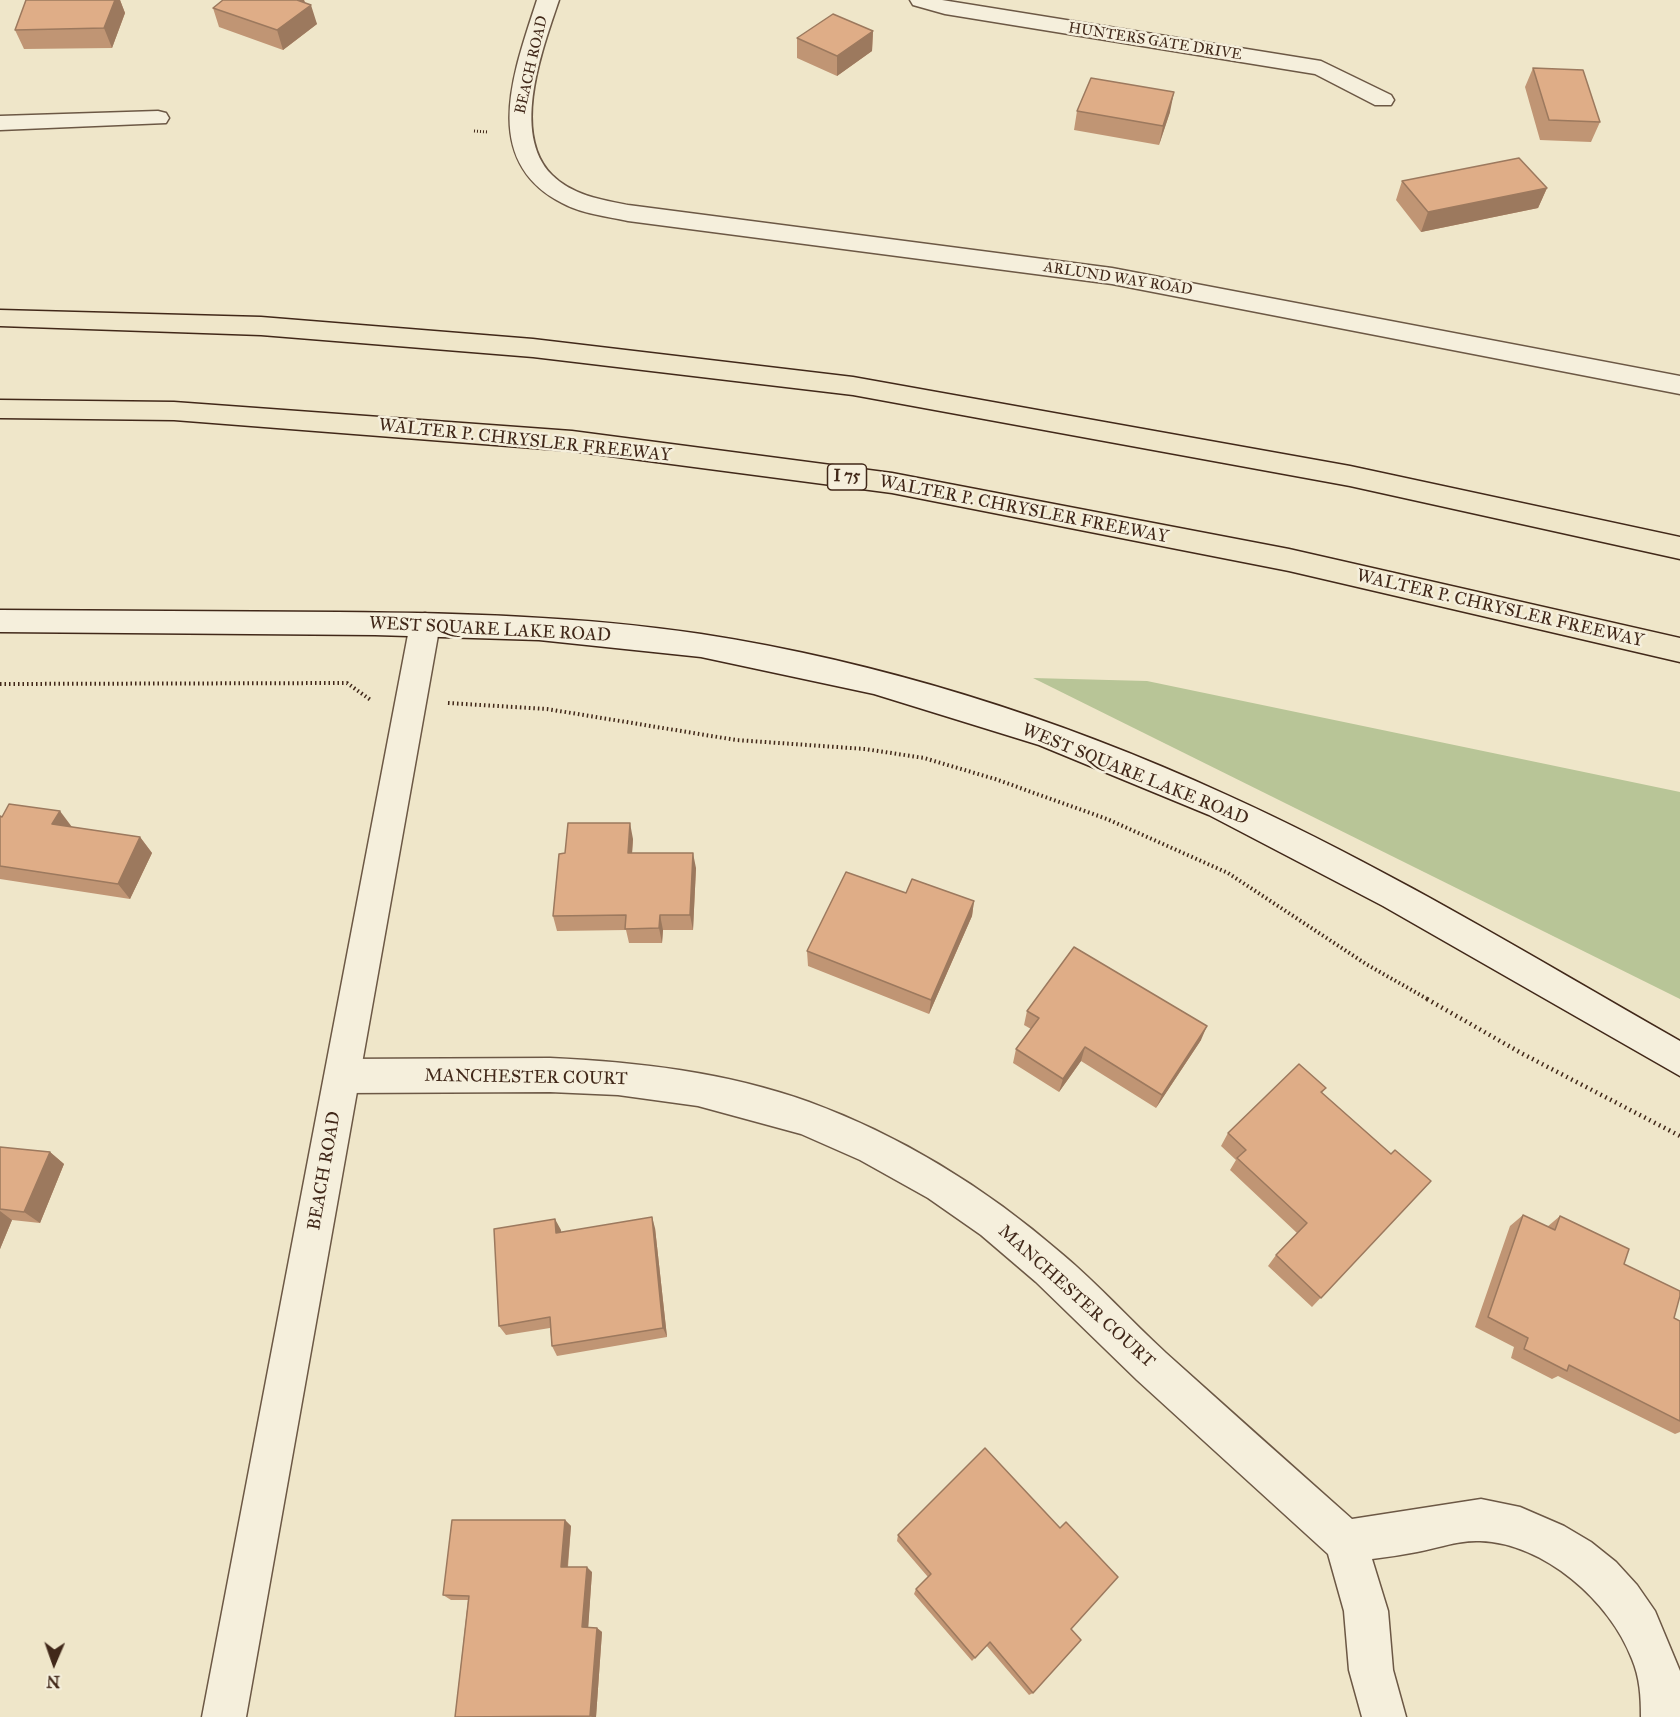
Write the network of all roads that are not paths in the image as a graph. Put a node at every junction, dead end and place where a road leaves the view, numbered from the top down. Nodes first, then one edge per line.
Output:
1 (548, 0) edge
2 (921, 0) edge
3 (1383, 100) dead end
4 (158, 118) dead end
5 (0, 123) edge
6 (555, 190) joint
7 (0, 318) edge
8 (1680, 384) edge
9 (0, 409) edge
10 (1680, 548) edge
11 (0, 621) edge
12 (425, 624) junction
13 (1680, 650) edge
14 (1680, 1060) edge
15 (343, 1076) junction
16 (1345, 1541) junction
17 (224, 1717) edge
18 (1384, 1717) edge
19 (1663, 1717) edge

1 - 6 street, BEACH ROAD
2 - 3 street, HUNTERS GATE DRIVE
4 - 5 street
6 - 8 street, ARLUND WAY ROAD
7 - 10 highway
9 - 13 highway, WALTER P. CHRYSLER FREEWAY / I 75
11 - 12 street, WEST SQUARE LAKE ROAD
12 - 14 street, WEST SQUARE LAKE ROAD
12 - 15 street, BEACH ROAD
15 - 16 street, MANCHESTER COURT
15 - 17 street, BEACH ROAD
16 - 18 street
16 - 19 street

